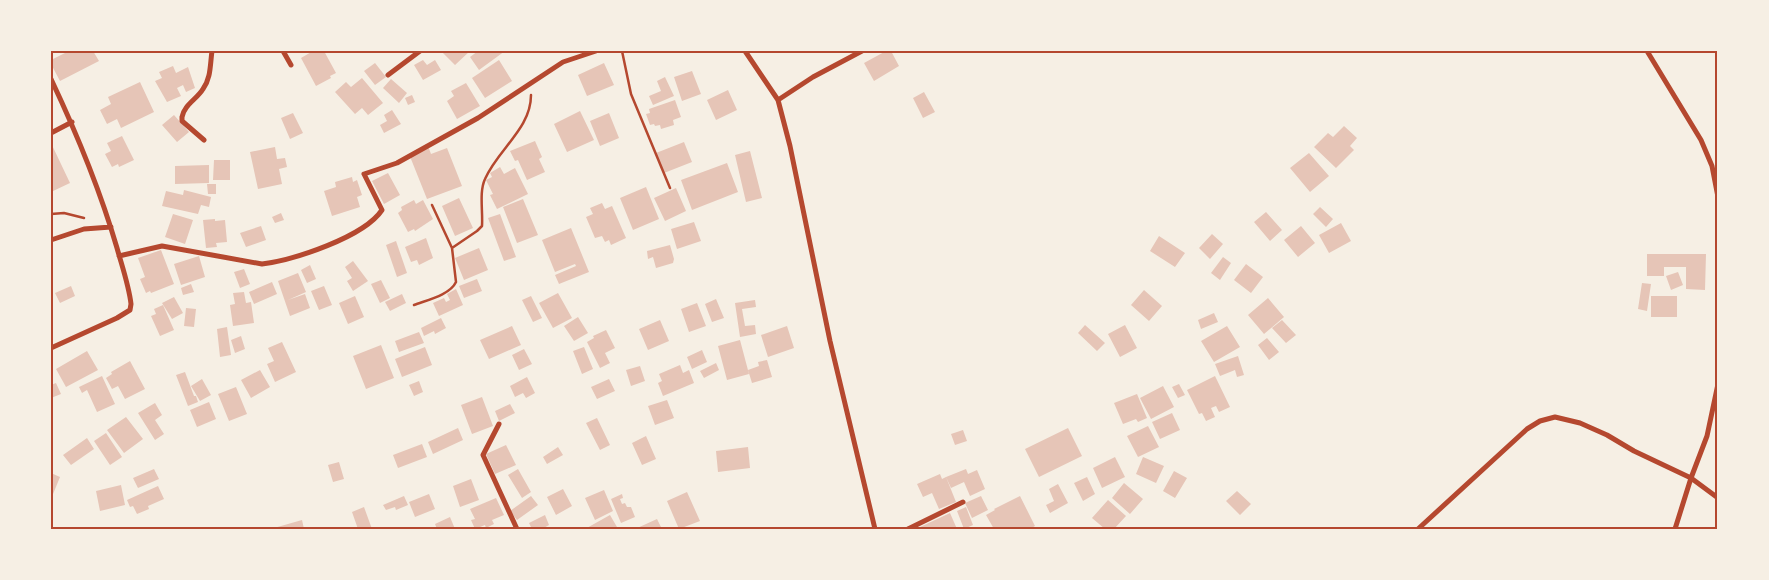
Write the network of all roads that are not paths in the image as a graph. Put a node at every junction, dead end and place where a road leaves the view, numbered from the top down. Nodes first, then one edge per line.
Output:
1 (212, 51) edge
2 (283, 51) edge
3 (420, 51) edge
4 (596, 51) edge
5 (745, 51) edge
6 (862, 51) edge
7 (1647, 51) edge
8 (291, 65) dead end
9 (388, 75) dead end
10 (51, 79) edge
11 (778, 100) junction
12 (72, 122) junction
13 (51, 132) edge
14 (204, 140) dead end
15 (1718, 196) edge
16 (111, 227) junction
17 (51, 240) edge
18 (119, 256) junction
19 (51, 348) edge
20 (1718, 384) edge
21 (499, 424) dead end
22 (1691, 478) junction
23 (1718, 498) edge
24 (963, 502) dead end
25 (517, 529) edge
26 (875, 529) edge
27 (908, 529) edge
28 (1418, 529) edge
29 (1675, 529) edge

1 - 14 street
2 - 8 street
3 - 9 street
4 - 18 street
5 - 11 street
6 - 11 street
7 - 15 street
10 - 12 street
11 - 26 street
12 - 13 street
12 - 16 street
16 - 17 street
16 - 18 street
18 - 19 street
20 - 22 street
21 - 25 street
22 - 23 street
22 - 28 street
22 - 29 street
24 - 27 street

